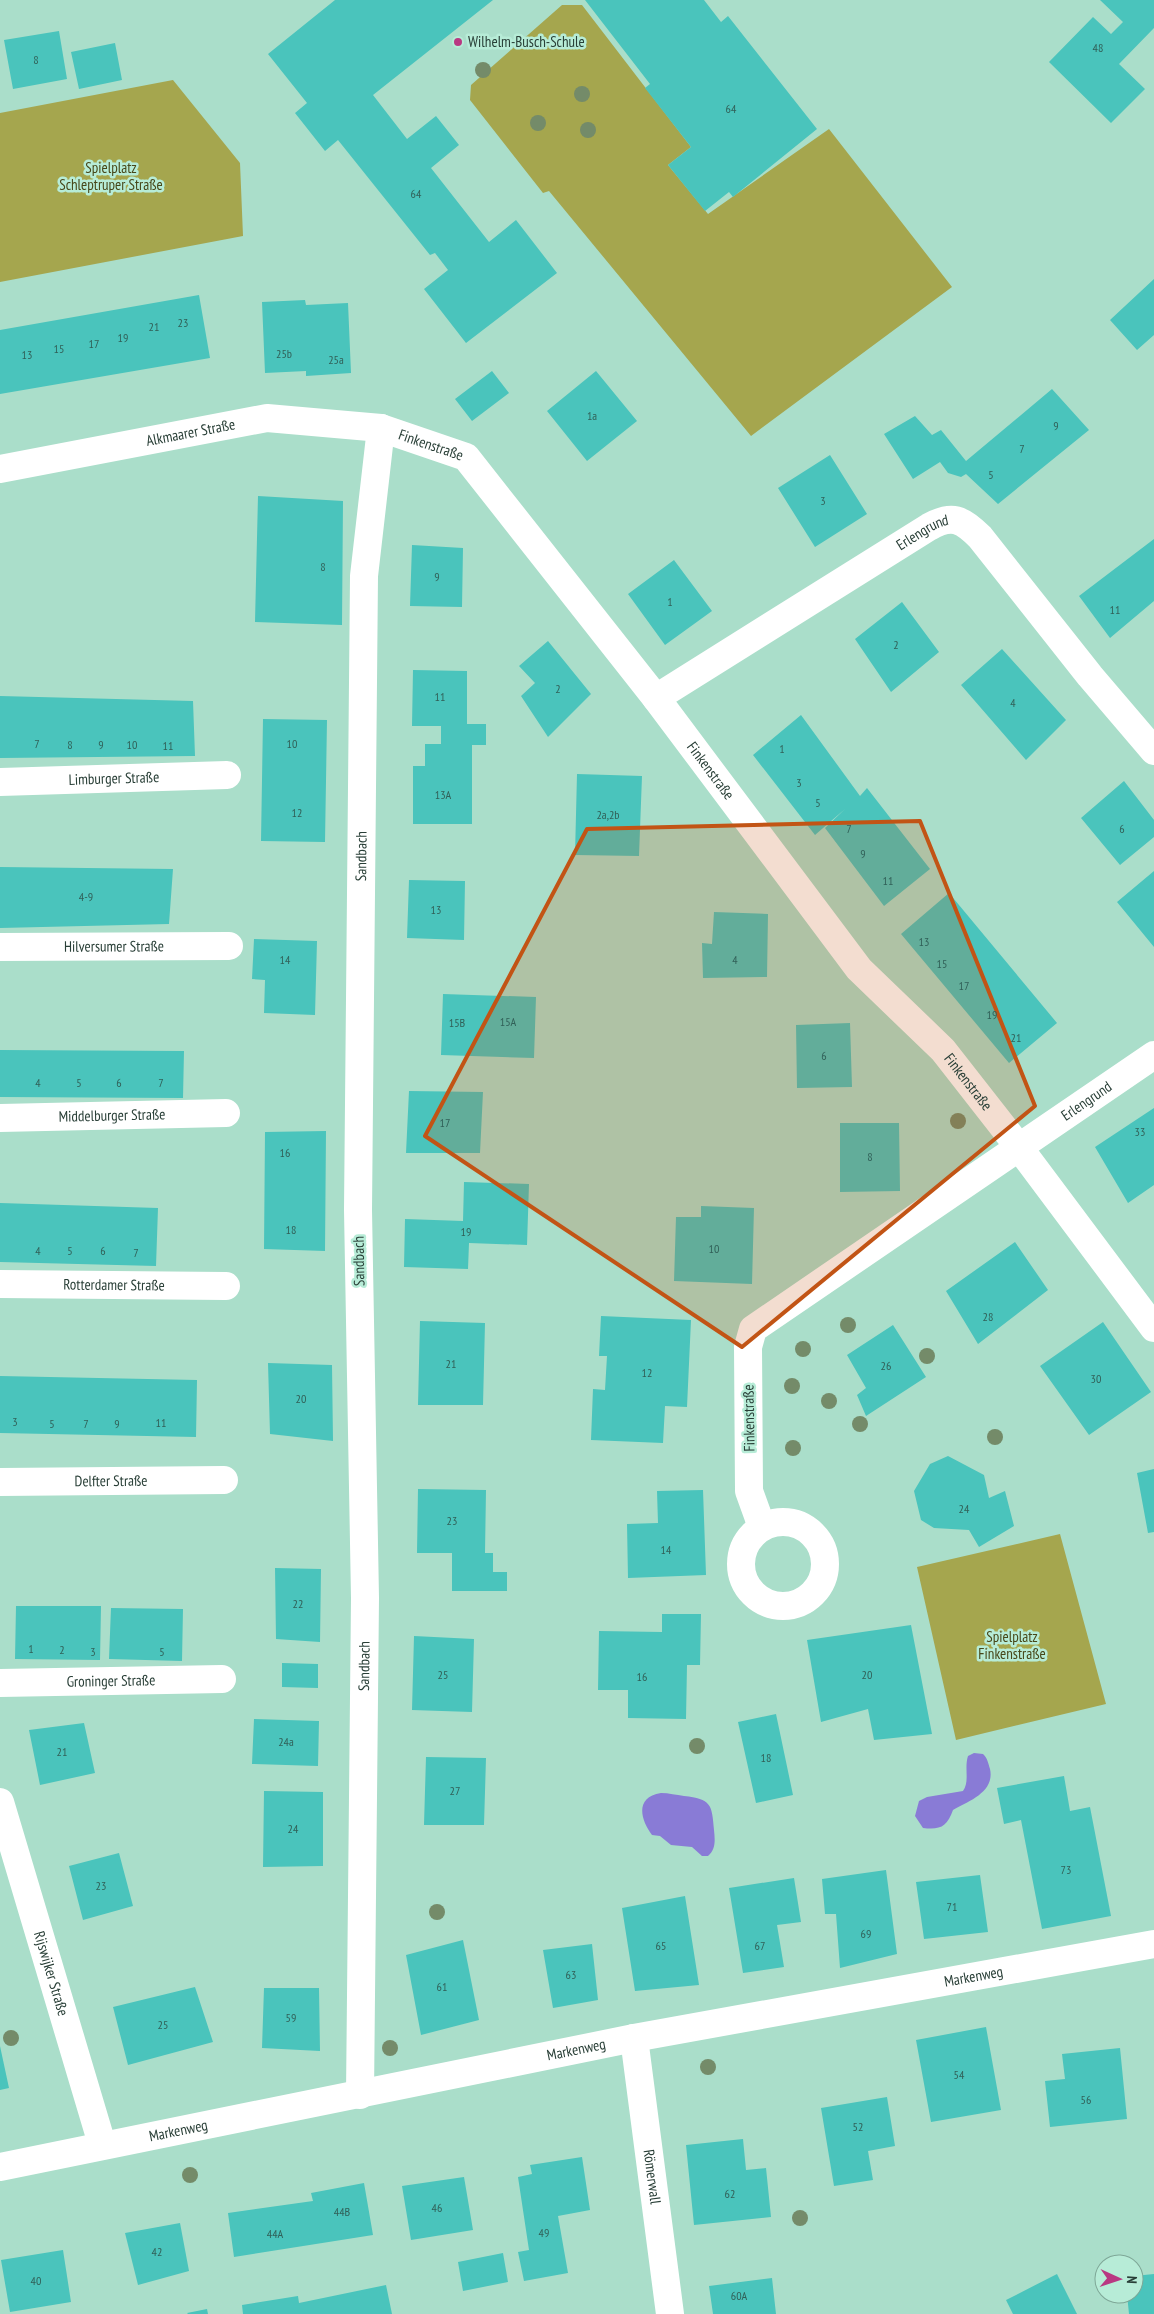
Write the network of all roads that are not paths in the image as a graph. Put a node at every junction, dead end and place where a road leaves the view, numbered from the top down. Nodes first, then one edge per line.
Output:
1 (381, 428) junction
2 (0, 469) edge
3 (656, 698) junction
4 (1154, 751) edge
5 (227, 775) dead end
6 (0, 782) edge
7 (228, 946) dead end
8 (0, 947) edge
9 (1154, 1055) edge
10 (226, 1113) dead end
11 (0, 1118) edge
12 (1018, 1146) junction
13 (0, 1284) edge
14 (226, 1286) dead end
15 (1154, 1328) edge
16 (224, 1480) dead end
17 (0, 1482) edge
18 (762, 1527) dead end
19 (222, 1680) dead end
20 (0, 1682) edge
21 (0, 1802) edge
22 (1154, 1944) edge
23 (634, 2038) junction
24 (360, 2095) junction
25 (102, 2144) junction
26 (0, 2167) edge
27 (670, 2314) edge

1 - 2 street, Alkmaarer Straße
1 - 3 street, Finkenstraße
1 - 24 street, Sandbach
3 - 4 street, Erlengrund
3 - 12 street, Finkenstraße
5 - 6 street, Limburger Straße
7 - 8 street, Hilversumer Straße
9 - 12 street, Erlengrund
10 - 11 street, Middelburger Straße
12 - 15 street, Finkenstraße
12 - 18 street, Finkenstraße
13 - 14 street, Rotterdamer Straße
16 - 17 street, Delfter Straße
19 - 20 street, Groninger Straße
21 - 25 street, Rijswijker Straße
22 - 23 street, Markenweg
23 - 24 street, Markenweg
23 - 27 street, Römerwall
24 - 25 street, Markenweg
25 - 26 street, Markenweg

